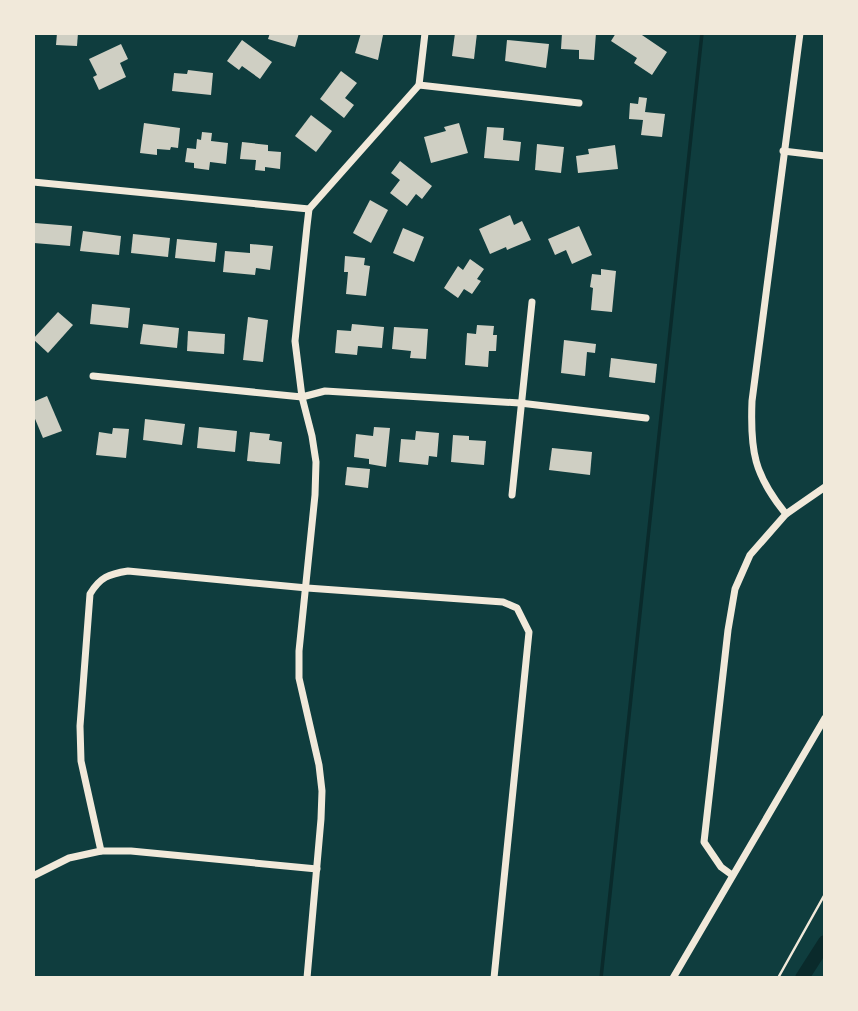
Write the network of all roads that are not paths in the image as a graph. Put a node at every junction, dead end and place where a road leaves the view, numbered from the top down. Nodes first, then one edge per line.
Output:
1 (425, 33) edge
2 (800, 33) edge
3 (419, 85) junction
4 (579, 103) dead end
5 (783, 150) junction
6 (825, 156) edge
7 (33, 182) edge
8 (309, 209) junction
9 (532, 302) dead end
10 (93, 376) dead end
11 (302, 397) junction
12 (520, 403) junction
13 (646, 418) dead end
14 (825, 487) edge
15 (512, 495) dead end
16 (786, 514) junction
17 (307, 588) junction
18 (825, 718) edge
19 (101, 851) junction
20 (317, 869) junction
21 (732, 875) junction
22 (33, 876) edge
23 (307, 978) edge
24 (494, 978) edge
25 (673, 978) edge

1 - 3 street
2 - 5 street
3 - 4 street
3 - 8 street
5 - 6 street
5 - 16 street
7 - 8 street
8 - 11 street
9 - 12 street
10 - 11 street
11 - 12 street
11 - 17 street
12 - 13 street
12 - 15 street
14 - 16 street
16 - 21 street
17 - 19 street
17 - 20 street
17 - 24 street
18 - 21 street
19 - 20 street
19 - 22 street
20 - 23 street
21 - 25 street

